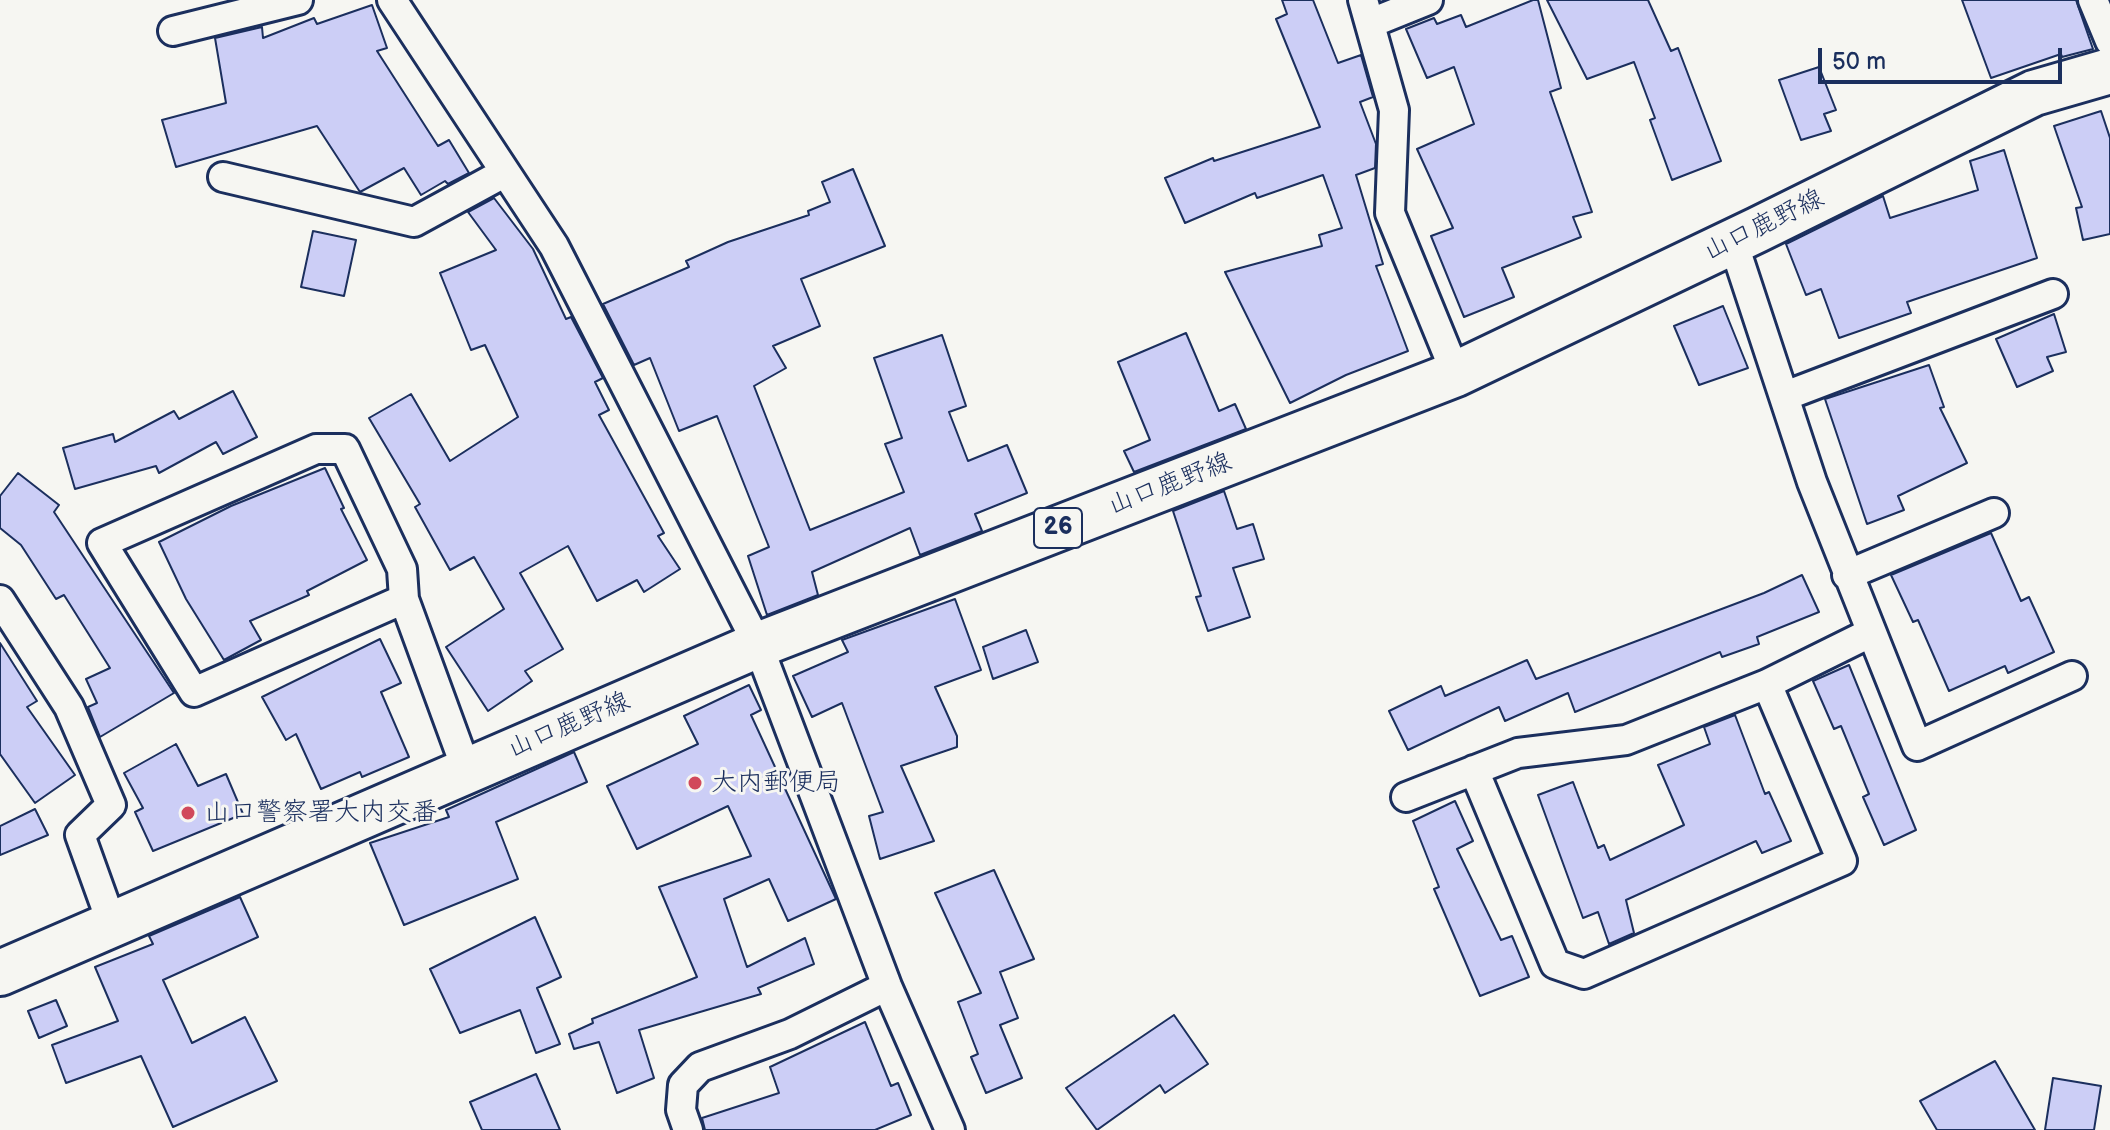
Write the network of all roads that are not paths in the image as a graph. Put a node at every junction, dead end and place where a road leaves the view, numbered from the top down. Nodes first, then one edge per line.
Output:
1 (298, 0) edge
2 (392, 0) edge
3 (1428, 0) edge
4 (2093, 0) edge
5 (1367, 11) edge
6 (173, 31) dead end
7 (2110, 41) edge
8 (2110, 71) edge
9 (504, 173) junction
10 (223, 177) dead end
11 (1733, 242) junction
12 (2053, 294) dead end
13 (1456, 374) junction
14 (1785, 396) junction
15 (1994, 513) dead end
16 (1847, 575) junction
17 (404, 599) junction
18 (0, 600) edge
19 (1870, 633) junction
20 (758, 645) junction
21 (2072, 676) dead end
22 (1767, 684) junction
23 (1474, 770) junction
24 (467, 771) junction
25 (1406, 797) dead end
26 (112, 924) junction
27 (0, 973) edge
28 (887, 986) junction
29 (688, 1130) edge
30 (950, 1130) edge

1 - 6 street
2 - 9 street
3 - 5 street
4 - 7 street
5 - 13 street
8 - 11 main road, 山口鹿野線 / 26
9 - 10 street
9 - 20 street
11 - 13 main road, 山口鹿野線 / 26
11 - 14 street
12 - 14 street
13 - 20 main road, 山口鹿野線 / 26
14 - 16 street
15 - 16 street
16 - 19 street
17 - 17 street
17 - 24 street
18 - 26 street
19 - 21 street
19 - 22 street
20 - 24 main road, 山口鹿野線 / 26
20 - 28 street
22 - 23 street
22 - 23 street
23 - 25 street
24 - 26 main road, 山口鹿野線 / 26
26 - 27 main road, 山口鹿野線 / 26
28 - 29 street
28 - 30 street

